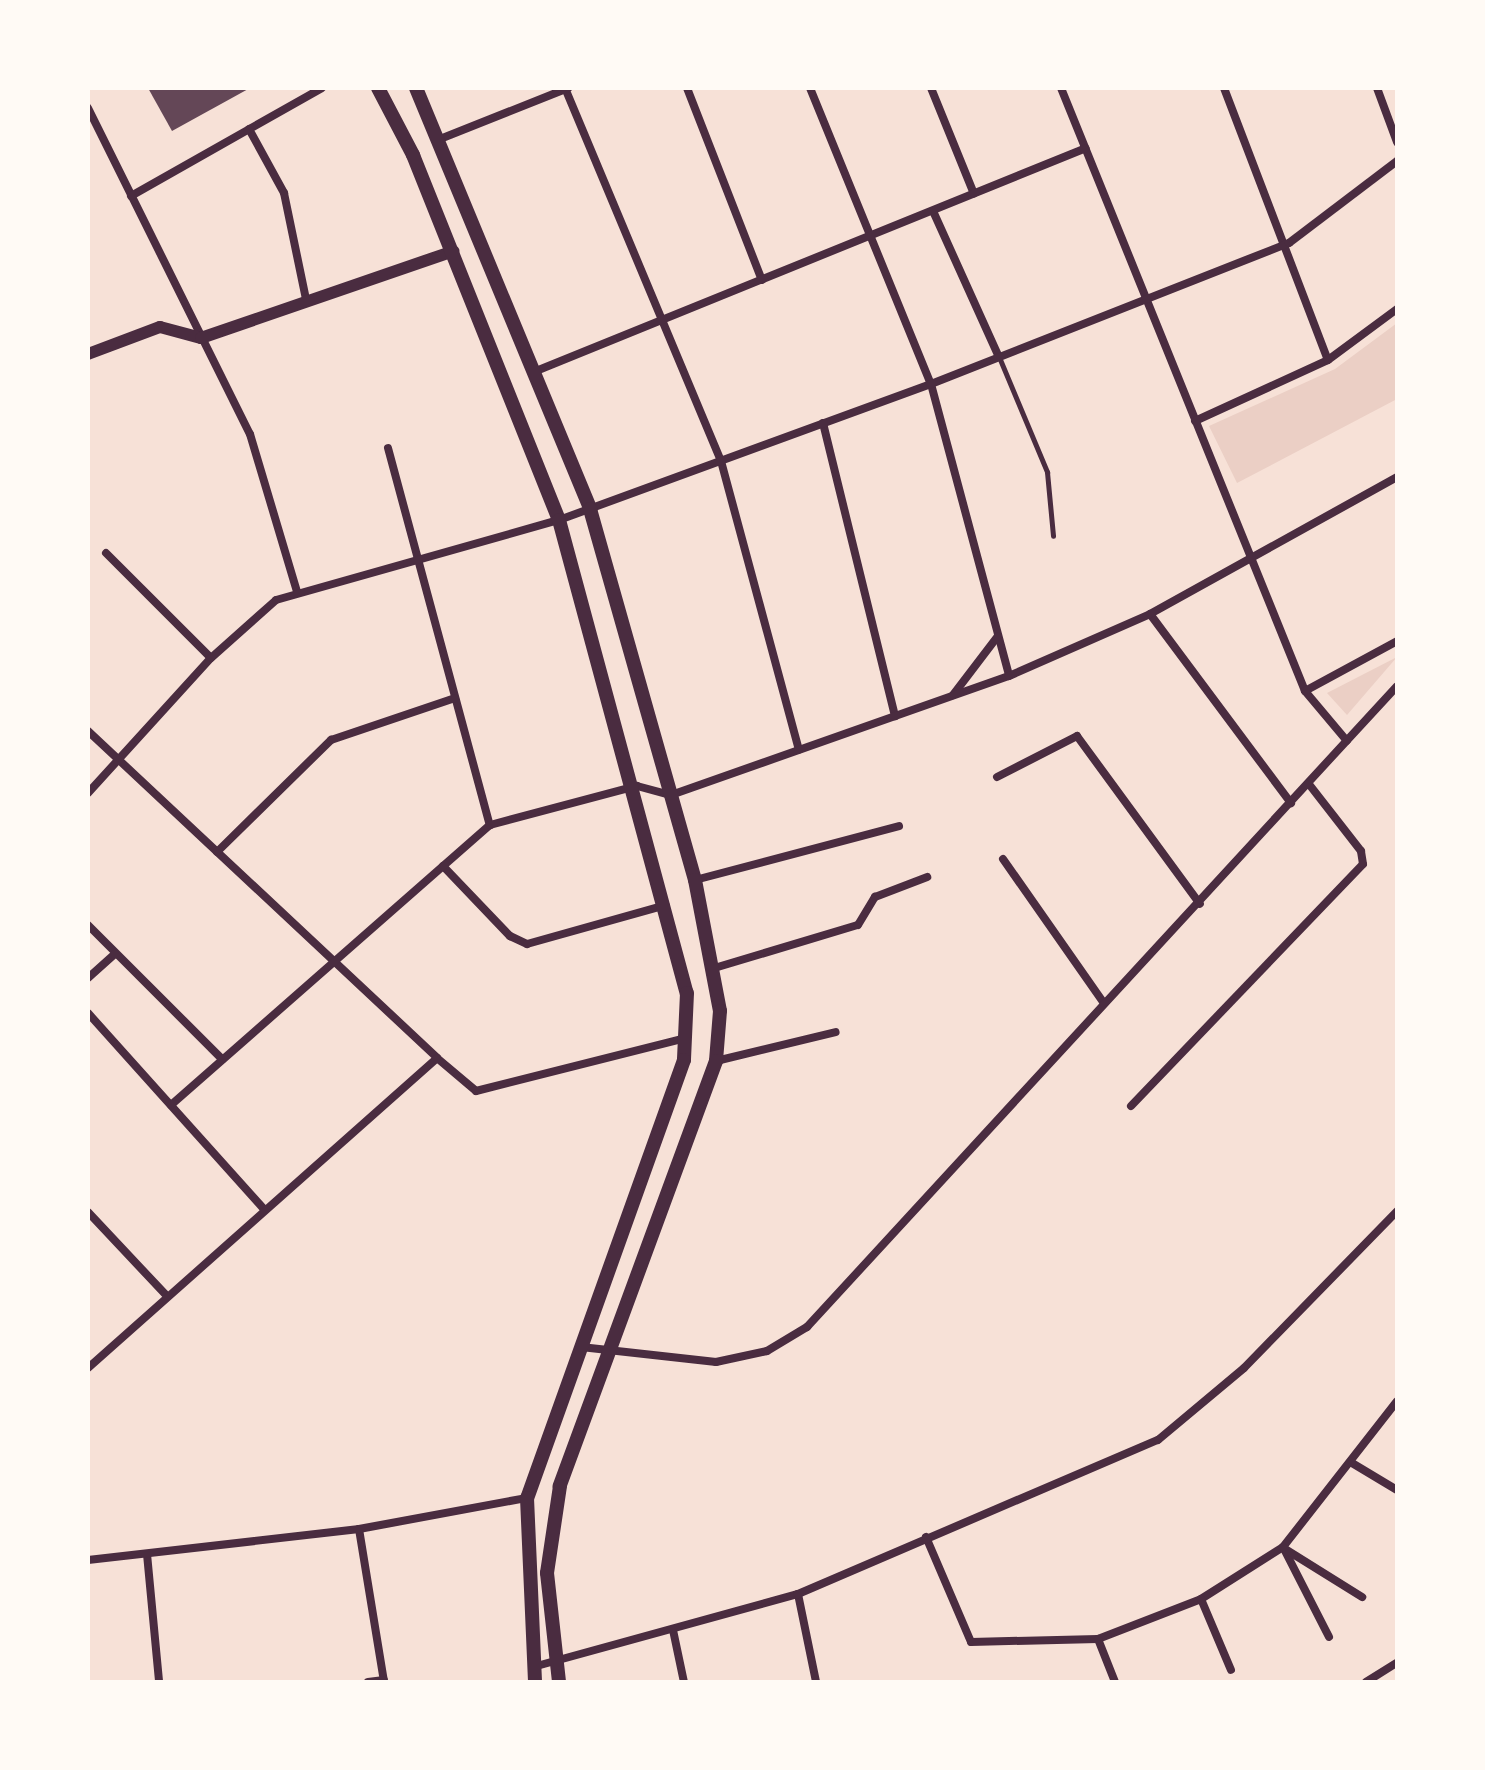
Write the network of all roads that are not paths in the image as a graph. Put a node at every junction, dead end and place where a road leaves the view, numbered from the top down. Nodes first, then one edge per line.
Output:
1 (322, 88) edge
2 (378, 88) edge
3 (416, 88) edge
4 (566, 88) edge
5 (687, 88) edge
6 (810, 88) edge
7 (931, 88) edge
8 (1061, 88) edge
9 (1224, 88) edge
10 (1377, 88) edge
11 (88, 108) edge
12 (249, 129) junction
13 (440, 139) junction
14 (1397, 142) edge
15 (1086, 148) junction
16 (1397, 161) edge
17 (974, 194) junction
18 (131, 196) junction
19 (933, 211) junction
20 (871, 236) junction
21 (1289, 243) junction
22 (453, 251) junction
23 (762, 280) junction
24 (306, 299) junction
25 (1146, 300) junction
26 (1397, 309) edge
27 (663, 319) junction
28 (201, 338) junction
29 (88, 354) edge
30 (999, 357) junction
31 (1328, 360) junction
32 (536, 371) junction
33 (931, 384) junction
34 (1195, 421) junction
35 (823, 423) junction
36 (388, 448) dead end
37 (721, 461) junction
38 (1397, 477) edge
39 (590, 509) junction
40 (559, 520) junction
41 (1053, 536) dead end
42 (106, 553) dead end
43 (1252, 561) junction
44 (419, 563) junction
45 (297, 592) junction
46 (1150, 614) junction
47 (998, 636) junction
48 (1397, 641) edge
49 (211, 658) junction
50 (1009, 676) junction
51 (1397, 686) edge
52 (1305, 691) junction
53 (952, 696) junction
54 (455, 698) junction
55 (895, 716) junction
56 (88, 731) edge
57 (1347, 741) junction
58 (799, 750) junction
59 (120, 760) junction
60 (997, 777) dead end
61 (1308, 783) junction
62 (637, 786) junction
63 (88, 793) edge
64 (671, 795) junction
65 (1291, 803) junction
66 (490, 825) junction
67 (899, 826) dead end
68 (217, 852) junction
69 (1003, 859) dead end
70 (443, 866) junction
71 (927, 877) dead end
72 (695, 880) junction
73 (1200, 904) junction
74 (668, 905) junction
75 (88, 925) edge
76 (115, 954) junction
77 (334, 961) junction
78 (711, 969) junction
79 (88, 978) edge
80 (1104, 1003) junction
81 (88, 1013) edge
82 (836, 1032) dead end
83 (686, 1038) junction
84 (437, 1058) junction
85 (222, 1059) junction
86 (716, 1061) junction
87 (171, 1105) junction
88 (1131, 1106) dead end
89 (264, 1209) junction
90 (1397, 1211) edge
91 (88, 1212) edge
92 (167, 1296) junction
93 (581, 1347) junction
94 (605, 1355) junction
95 (88, 1368) edge
96 (1397, 1401) edge
97 (1352, 1463) junction
98 (1397, 1490) edge
99 (527, 1498) junction
100 (359, 1529) junction
101 (926, 1537) junction
102 (1283, 1547) junction
103 (147, 1554) junction
104 (88, 1560) edge
105 (798, 1594) junction
106 (1362, 1597) dead end
107 (1201, 1599) junction
108 (673, 1630) junction
109 (1329, 1637) dead end
110 (1098, 1639) junction
111 (554, 1662) junction
112 (1397, 1663) edge
113 (1231, 1670) dead end
114 (534, 1674) edge
115 (384, 1681) edge
116 (159, 1682) edge
117 (368, 1682) edge
118 (559, 1682) edge
119 (684, 1682) edge
120 (816, 1682) edge
121 (1115, 1682) edge
122 (1366, 1682) edge

1 - 12 street
2 - 22 main road
3 - 13 main road
4 - 13 street
4 - 27 street
5 - 23 street
6 - 20 street
7 - 17 street
8 - 15 street
9 - 21 street
10 - 14 street
11 - 18 street
12 - 18 street
12 - 24 street
13 - 32 main road
15 - 17 street
15 - 25 street
16 - 21 street
17 - 19 street
18 - 28 street
19 - 20 street
19 - 30 street
20 - 23 street
20 - 33 street
21 - 25 street
21 - 31 street
22 - 24 street
22 - 40 main road
23 - 27 street
24 - 28 street
25 - 30 street
25 - 34 street
26 - 31 street
27 - 32 street
27 - 37 street
28 - 29 street
28 - 45 street
30 - 33 street
30 - 41 lane
31 - 34 street
32 - 39 main road
33 - 35 street
33 - 47 street
34 - 43 street
35 - 37 street
35 - 55 street
36 - 44 street
37 - 39 street
37 - 58 street
38 - 43 street
39 - 40 street
39 - 64 main road
40 - 44 street
40 - 62 main road
42 - 49 street
43 - 46 street
43 - 52 street
44 - 45 street
44 - 54 street
45 - 49 street
46 - 50 street
46 - 65 street
47 - 50 street
47 - 53 street
48 - 52 street
49 - 59 street
50 - 53 street
51 - 57 street
52 - 57 street
53 - 55 street
54 - 66 street
54 - 68 street
55 - 58 street
56 - 59 street
57 - 61 street
58 - 64 street
59 - 63 street
59 - 68 street
60 - 73 street
61 - 65 street
61 - 88 street
62 - 64 street
62 - 66 street
62 - 74 main road
64 - 72 main road
65 - 73 street
66 - 70 street
67 - 72 street
68 - 77 street
69 - 80 street
70 - 74 street
70 - 77 street
71 - 78 street
72 - 78 main road
73 - 80 street
74 - 83 main road
75 - 76 street
76 - 79 street
76 - 85 street
77 - 84 street
77 - 85 street
78 - 86 main road
80 - 94 street
81 - 87 street
82 - 86 street
83 - 84 street
83 - 93 main road
84 - 89 street
85 - 87 street
86 - 94 main road
87 - 89 street
89 - 92 street
90 - 101 street
91 - 92 street
92 - 95 street
93 - 94 street
93 - 99 main road
94 - 111 main road
96 - 97 street
97 - 98 street
97 - 102 street
99 - 100 street
99 - 114 main road
100 - 103 street
100 - 115 street
101 - 105 street
101 - 110 street
102 - 106 street
102 - 107 street
102 - 109 street
103 - 104 street
103 - 116 street
105 - 108 street
105 - 120 street
107 - 110 street
107 - 113 street
108 - 111 street
108 - 119 street
110 - 121 street
111 - 114 street
111 - 118 main road
112 - 122 street
115 - 117 street

